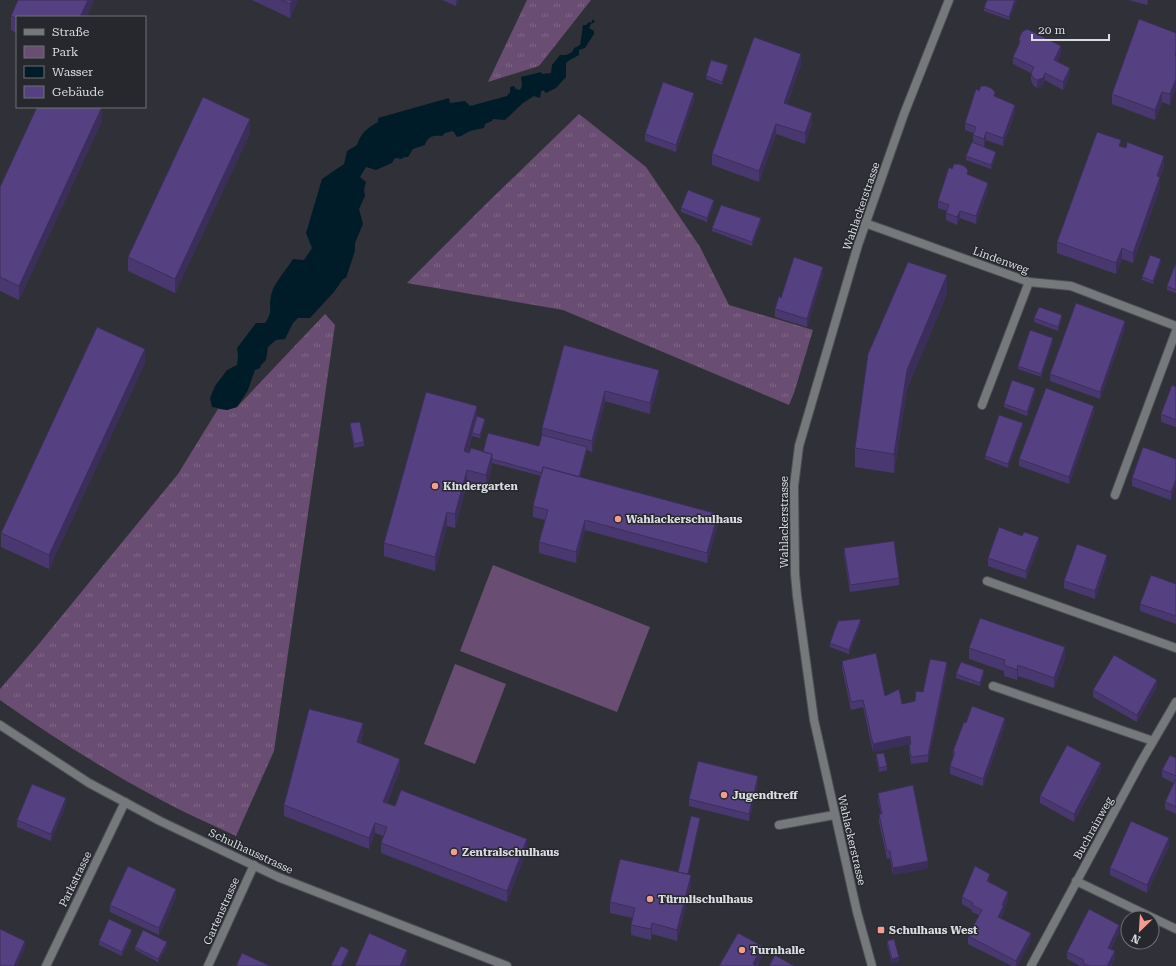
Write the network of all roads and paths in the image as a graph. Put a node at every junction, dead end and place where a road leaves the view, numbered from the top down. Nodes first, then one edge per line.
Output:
1 (949, 0) edge
2 (866, 224) junction
3 (1029, 282) junction
4 (1176, 326) edge
5 (1176, 331) edge
6 (982, 405) dead end
7 (1115, 495) dead end
8 (987, 580) dead end
9 (1176, 648) edge
10 (993, 686) dead end
11 (1175, 707) edge
12 (0, 725) edge
13 (1153, 741) junction
14 (125, 802) junction
15 (834, 815) junction
16 (778, 825) dead end
17 (254, 865) junction
18 (1076, 881) junction
19 (1176, 929) edge
20 (46, 966) edge
21 (208, 966) edge
22 (507, 966) edge
23 (872, 966) edge
24 (1031, 966) edge

1 - 2 street, Wahlackerstrasse
2 - 3 street, Lindenweg
2 - 15 street, Wahlackerstrasse
3 - 4 street, Lindenweg
3 - 6 street
5 - 7 street
8 - 9 street
10 - 13 street
11 - 13 street, Buchrainweg
12 - 14 street, Schulhausstrasse
13 - 18 street, Buchrainweg
14 - 17 street, Schulhausstrasse
14 - 20 street, Parkstrasse
15 - 16 street
15 - 23 street, Wahlackerstrasse
17 - 21 street, Gartenstrasse
17 - 22 street, Schulhausstrasse
18 - 19 street
18 - 24 street, Buchrainweg

